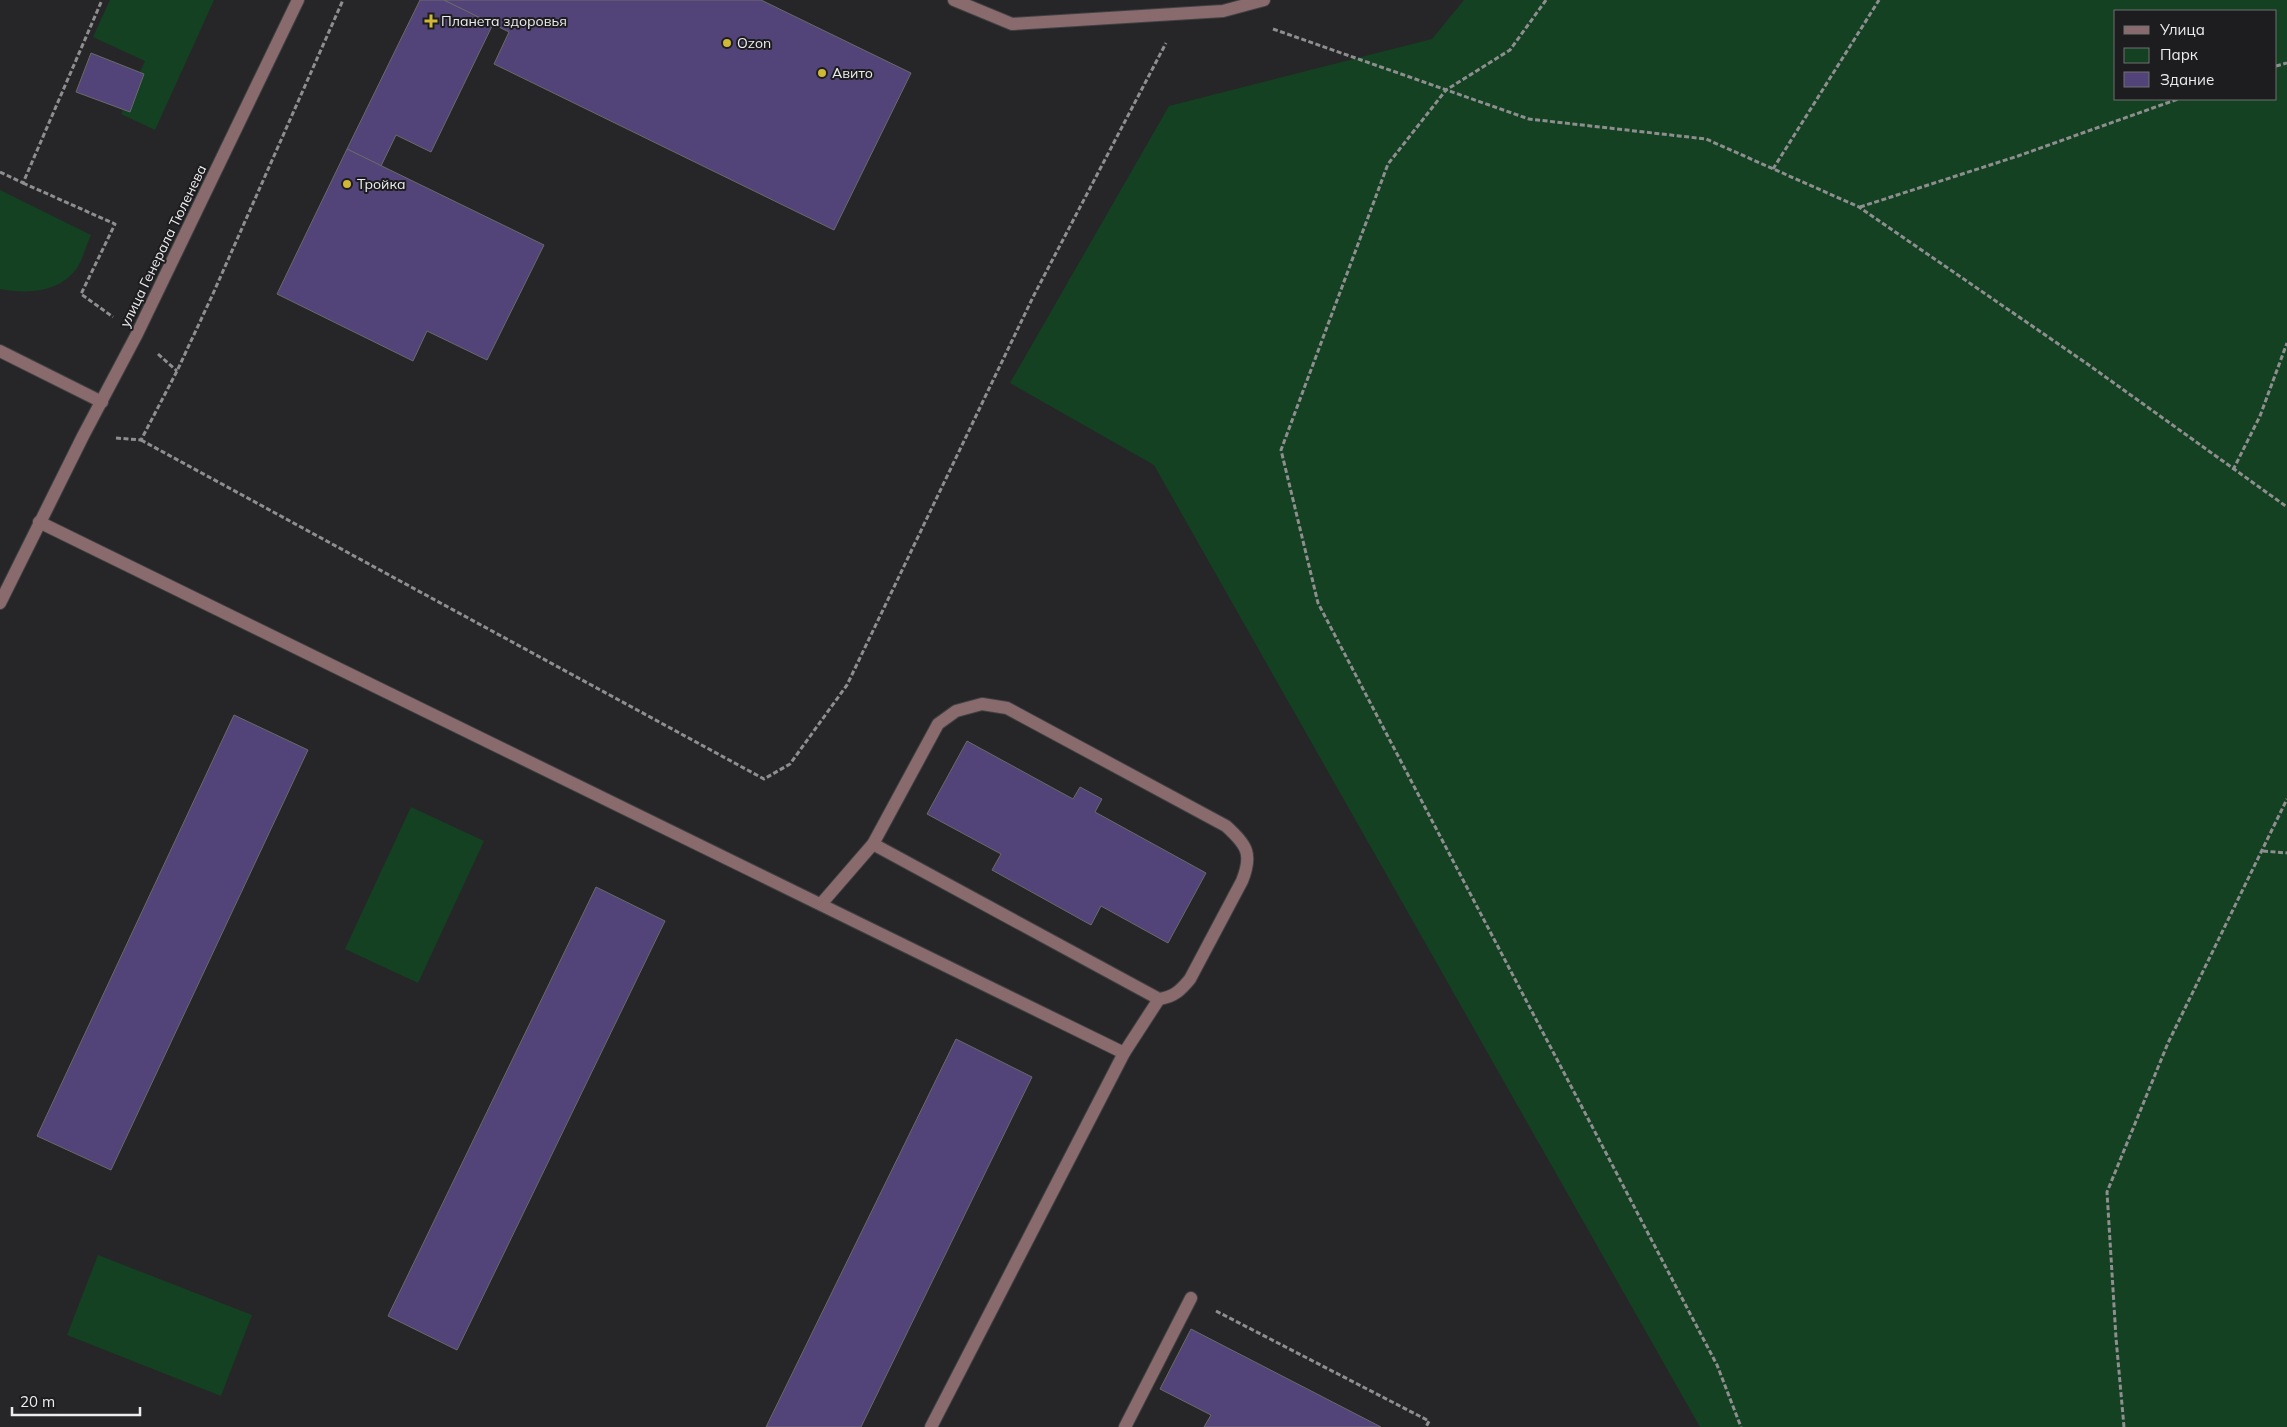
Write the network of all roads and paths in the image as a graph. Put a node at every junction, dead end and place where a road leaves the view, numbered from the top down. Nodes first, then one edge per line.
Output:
1 (102, 0) edge
2 (298, 0) edge
3 (343, 0) edge
4 (954, 0) edge
5 (1264, 0) edge
6 (1546, 0) edge
7 (1879, 0) edge
8 (1181, 13) junction
9 (1268, 27) dead end
10 (1446, 90) junction
11 (2175, 100) edge
12 (1773, 169) junction
13 (0, 172) edge
14 (23, 183) junction
15 (1859, 207) junction
16 (137, 334) junction
17 (2287, 343) edge
18 (0, 351) edge
19 (177, 371) junction
20 (102, 402) junction
21 (83, 436) junction
22 (141, 440) junction
23 (2233, 470) junction
24 (2287, 507) edge
25 (39, 522) junction
26 (0, 603) edge
27 (2287, 799) edge
28 (873, 844) junction
29 (2263, 851) junction
30 (2287, 853) edge
31 (821, 904) junction
32 (1159, 999) junction
33 (1124, 1052) junction
34 (1191, 1298) joint
35 (931, 1427) edge
36 (1125, 1427) edge
37 (1426, 1427) edge
38 (1741, 1427) edge
39 (2124, 1427) edge

1 - 14 path
2 - 16 street, улица Генерала Тюленева
3 - 19 path
4 - 8 street
5 - 8 street
6 - 10 path
7 - 12 path
8 - 22 path
9 - 10 path
10 - 12 path
10 - 38 path
11 - 15 path
12 - 15 path
13 - 14 path
14 - 16 path
15 - 23 path
16 - 19 path
16 - 20 street, улица Генерала Тюленева
17 - 23 path
18 - 20 street
19 - 22 path
20 - 21 street, улица Генерала Тюленева
21 - 22 path
21 - 25 street, улица Генерала Тюленева
23 - 24 path
25 - 26 street, улица Генерала Тюленева
25 - 31 street
27 - 29 path
28 - 31 street
28 - 32 street
28 - 32 street
29 - 30 path
29 - 39 path
31 - 33 street
32 - 33 street
33 - 35 street
34 - 36 street
34 - 37 path

